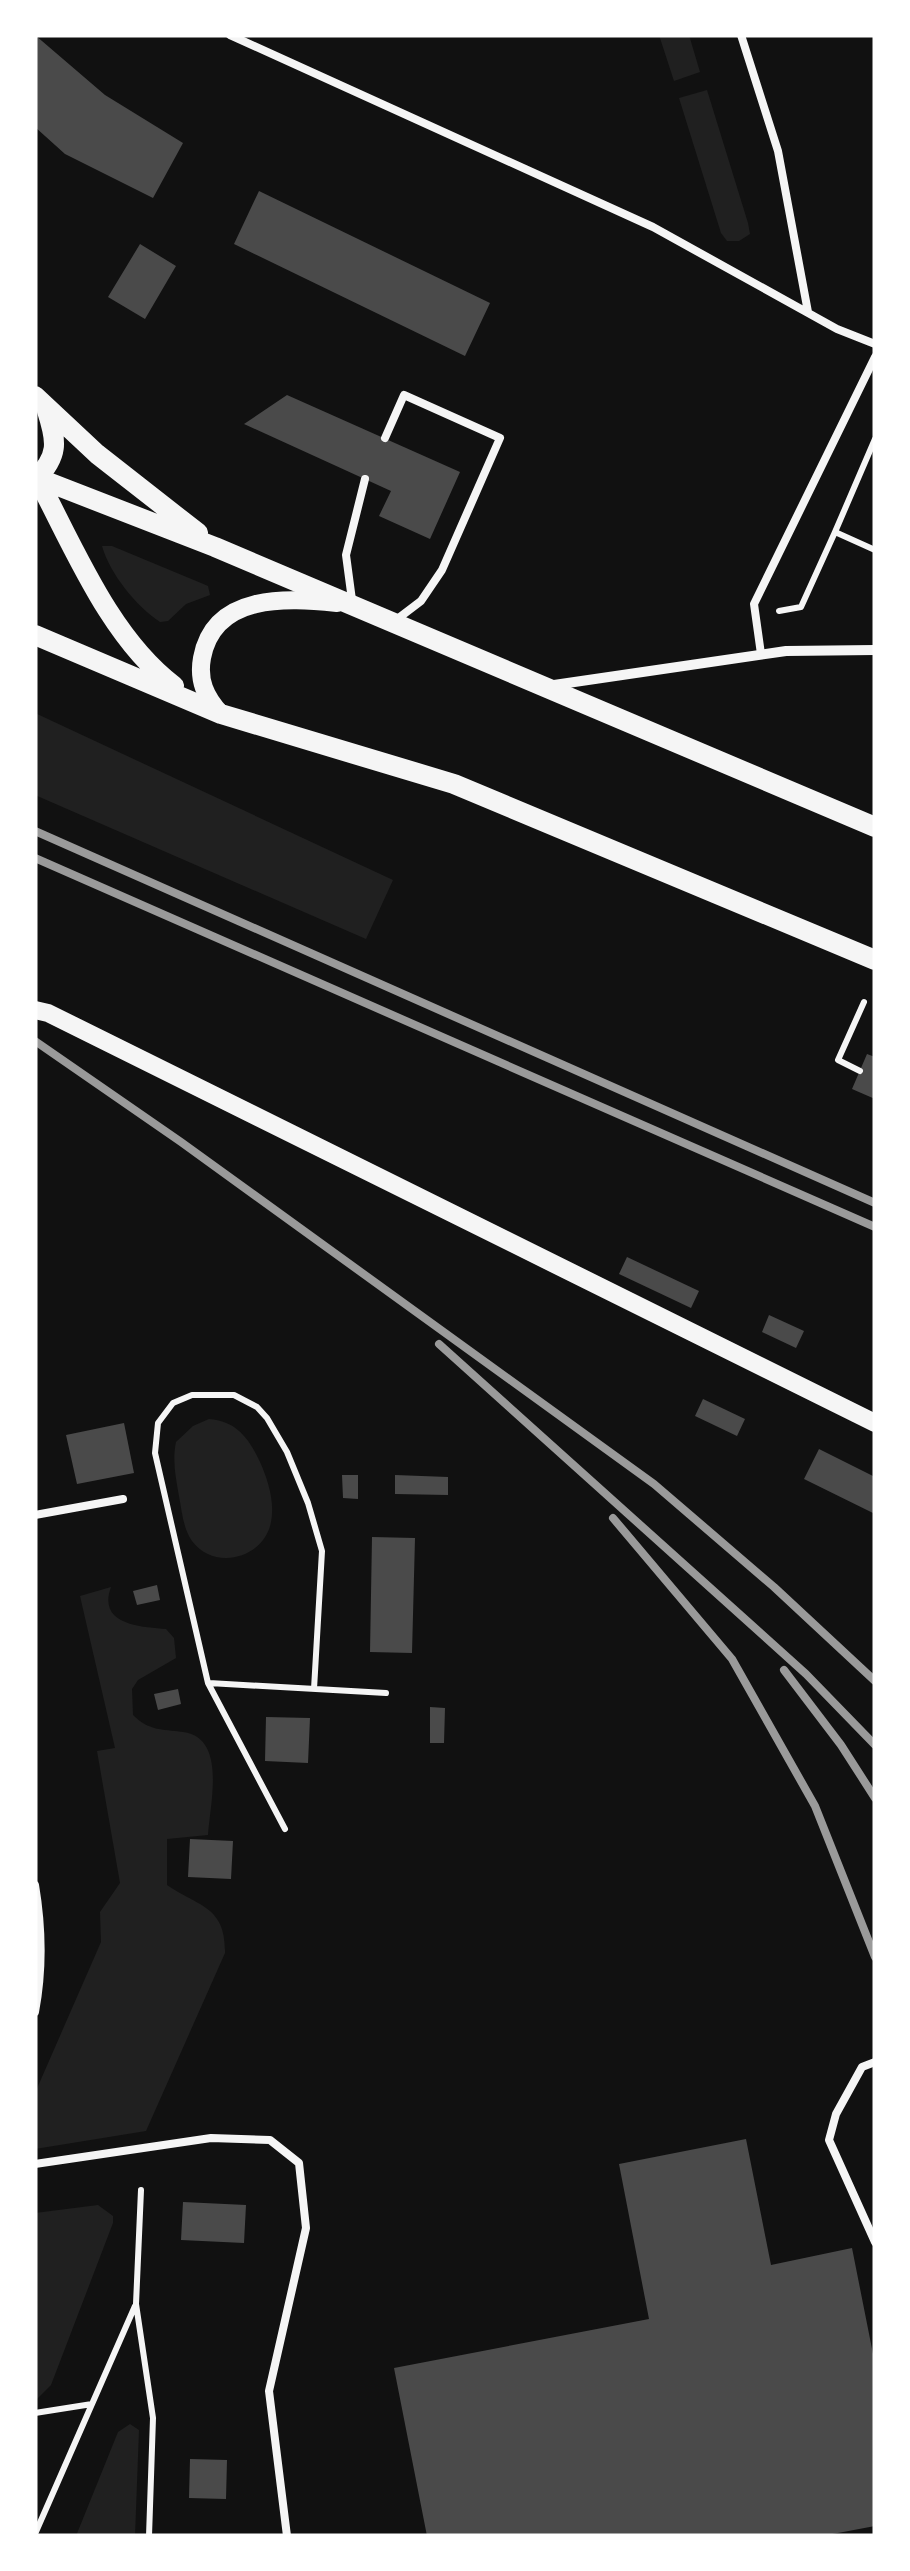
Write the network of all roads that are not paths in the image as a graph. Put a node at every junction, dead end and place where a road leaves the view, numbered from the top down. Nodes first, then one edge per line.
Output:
1 (230, 35) edge
2 (741, 35) edge
3 (808, 312) junction
4 (875, 344) edge
5 (875, 358) edge
6 (41, 404) edge
7 (385, 438) dead end
8 (36, 477) edge
9 (365, 479) dead end
10 (215, 546) junction
11 (352, 604) junction
12 (394, 621) junction
13 (35, 635) edge
14 (875, 650) edge
15 (761, 654) junction
16 (542, 686) junction
17 (200, 705) junction
18 (220, 714) junction
19 (875, 827) edge
20 (875, 960) edge
21 (35, 1010) edge
22 (875, 1424) edge
23 (123, 1499) dead end
24 (35, 1515) edge
25 (35, 1885) edge
26 (35, 2012) edge
27 (875, 2062) edge
28 (35, 2164) edge
29 (875, 2242) edge
30 (287, 2536) edge

1 - 3 lane
2 - 3 lane
3 - 4 lane
5 - 15 lane
6 - 8 main road
6 - 10 main road
7 - 12 lane
8 - 10 main road
8 - 17 main road
9 - 11 lane
10 - 11 main road
11 - 12 main road
11 - 18 street
12 - 16 main road
13 - 17 main road
14 - 15 street
15 - 16 street
16 - 19 main road
17 - 18 main road
18 - 20 main road
21 - 22 street
23 - 24 lane
25 - 26 lane
27 - 29 lane
28 - 30 lane

